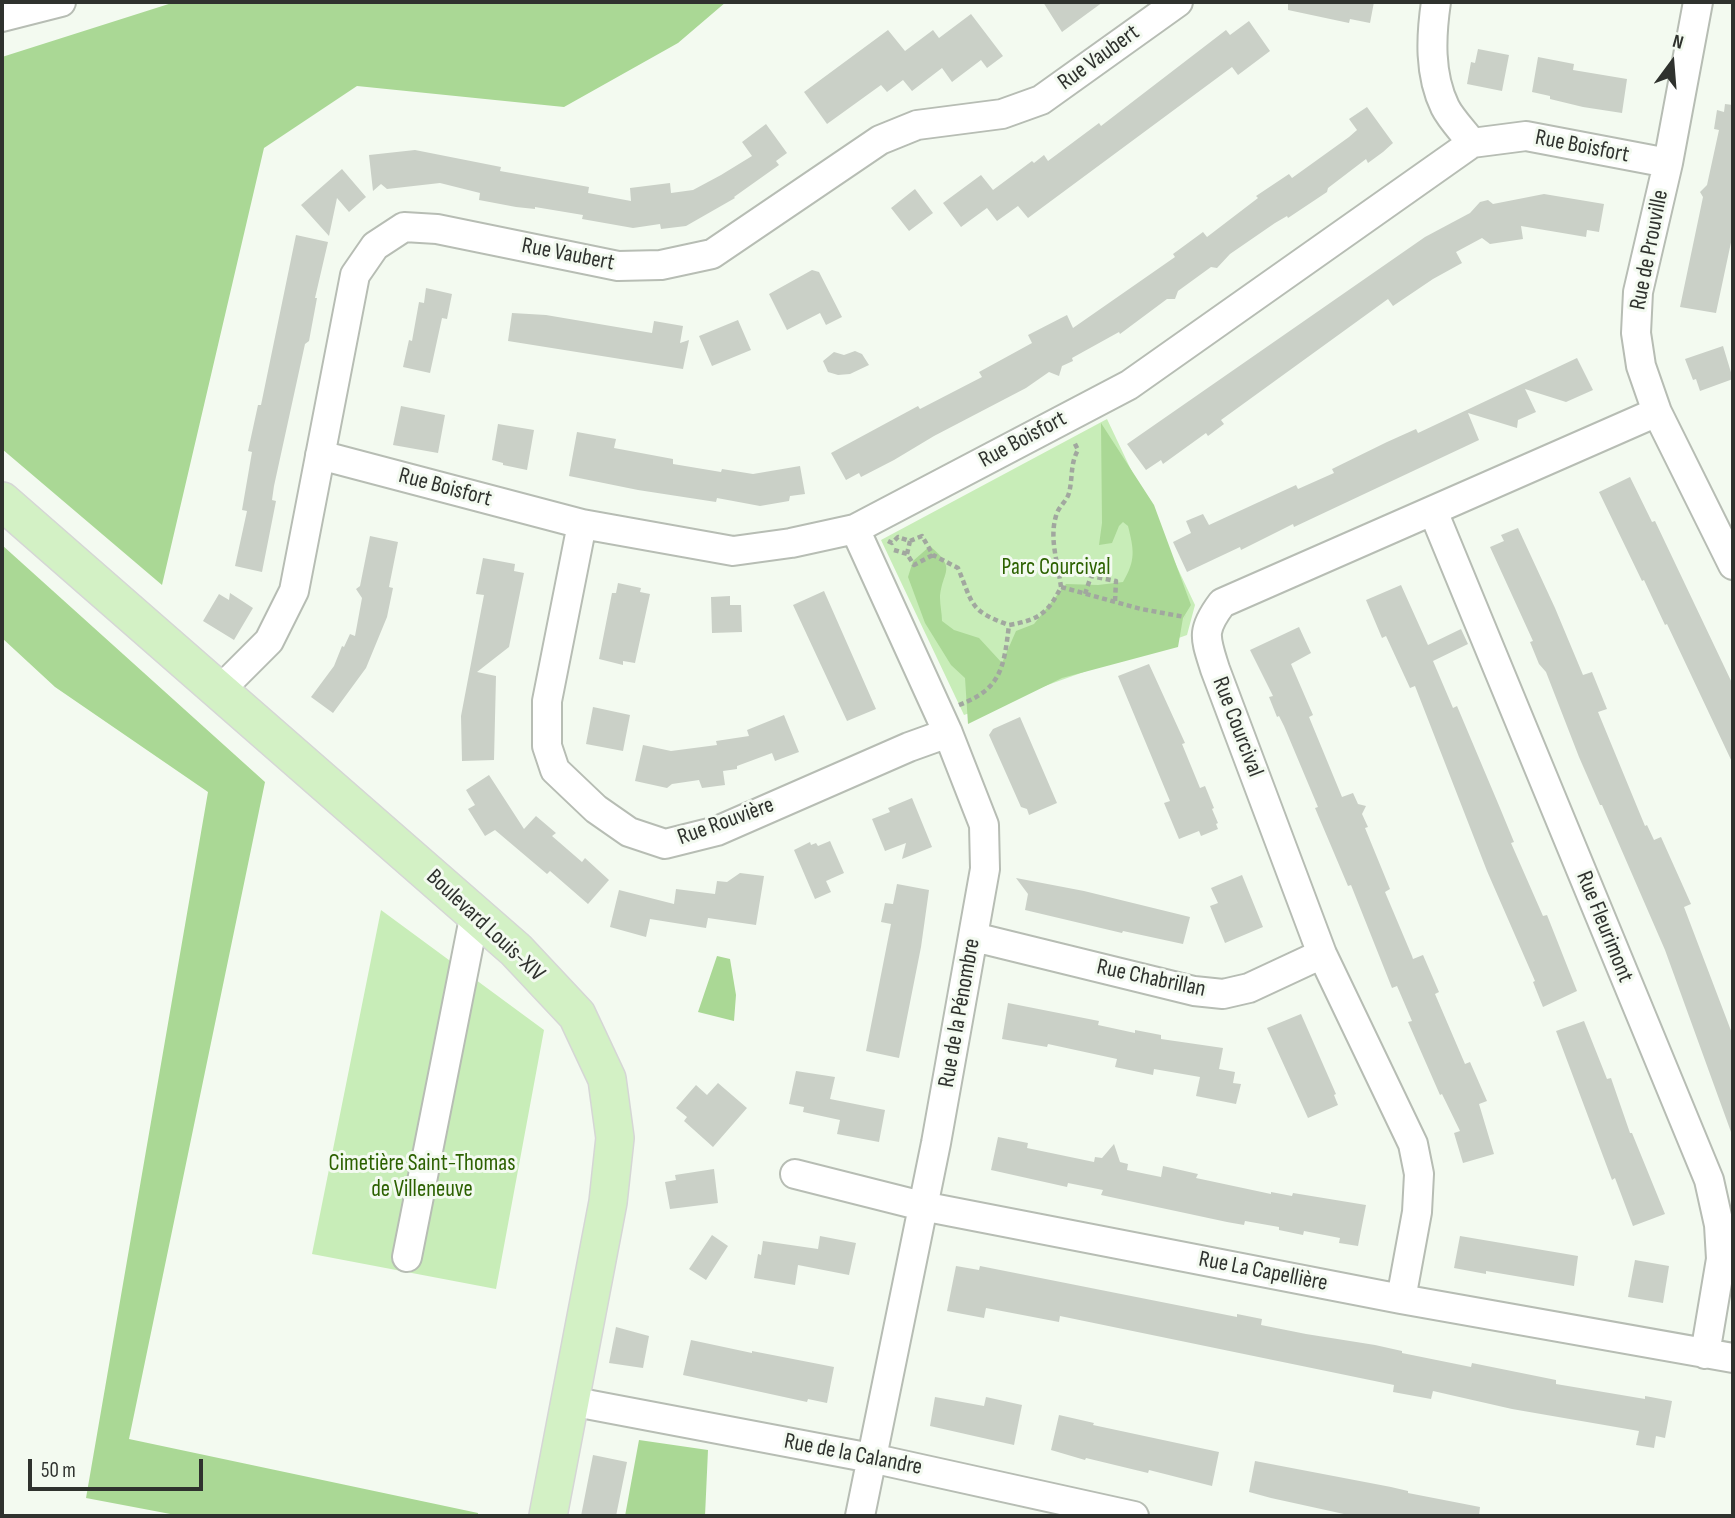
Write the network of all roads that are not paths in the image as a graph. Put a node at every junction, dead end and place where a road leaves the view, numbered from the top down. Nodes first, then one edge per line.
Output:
1 (61, 2) edge
2 (1436, 2) edge
3 (1698, 2) edge
4 (1162, 6) edge
5 (2, 18) edge
6 (1472, 142) junction
7 (1668, 163) junction
8 (1657, 412) junction
9 (320, 455) junction
10 (2, 501) edge
11 (1433, 511) junction
12 (582, 524) junction
13 (855, 529) junction
14 (1733, 565) edge
15 (219, 691) junction
16 (944, 723) junction
17 (475, 913) junction
18 (974, 937) junction
19 (1322, 954) junction
20 (795, 1174) dead end
21 (922, 1206) junction
22 (407, 1256) dead end
23 (1401, 1299) junction
24 (1706, 1354) junction
25 (1733, 1358) edge
26 (570, 1401) junction
27 (871, 1458) junction
28 (548, 1516) edge
29 (860, 1516) edge
30 (1134, 1516) edge

1 - 5 street
2 - 6 street
3 - 7 street, Rue de Prouville
4 - 9 street, Rue Vaubert
6 - 7 street, Rue Boisfort
6 - 13 street, Rue Boisfort
7 - 8 street, Rue de Prouville
8 - 11 street
8 - 14 street, Rue de Prouville
9 - 12 street, Rue Boisfort
9 - 15 street, Rue Vaubert
10 - 15 main road, Boulevard Louis-XIV
11 - 19 street, Rue Courcival
11 - 24 street, Rue Fleurimont
12 - 13 street, Rue Boisfort
12 - 16 street, Rue Rouvière
13 - 16 street, Rue de la Pénombre
15 - 17 main road, Boulevard Louis-XIV
16 - 18 street, Rue de la Pénombre
17 - 22 street
17 - 26 main road, Boulevard Louis-XIV
18 - 19 street, Rue Chabrillan
18 - 21 street, Rue de la Pénombre
19 - 23 street, Rue Courcival
20 - 21 street, Rue La Capellière
21 - 23 street, Rue La Capellière
21 - 27 street, Rue de la Pénombre
23 - 24 street, Rue La Capellière
24 - 25 street, Rue La Capellière
26 - 27 street, Rue de la Calandre
26 - 28 main road, Boulevard Louis-XIV
27 - 29 street, Rue de la Pénombre
27 - 30 street, Rue de la Calandre

